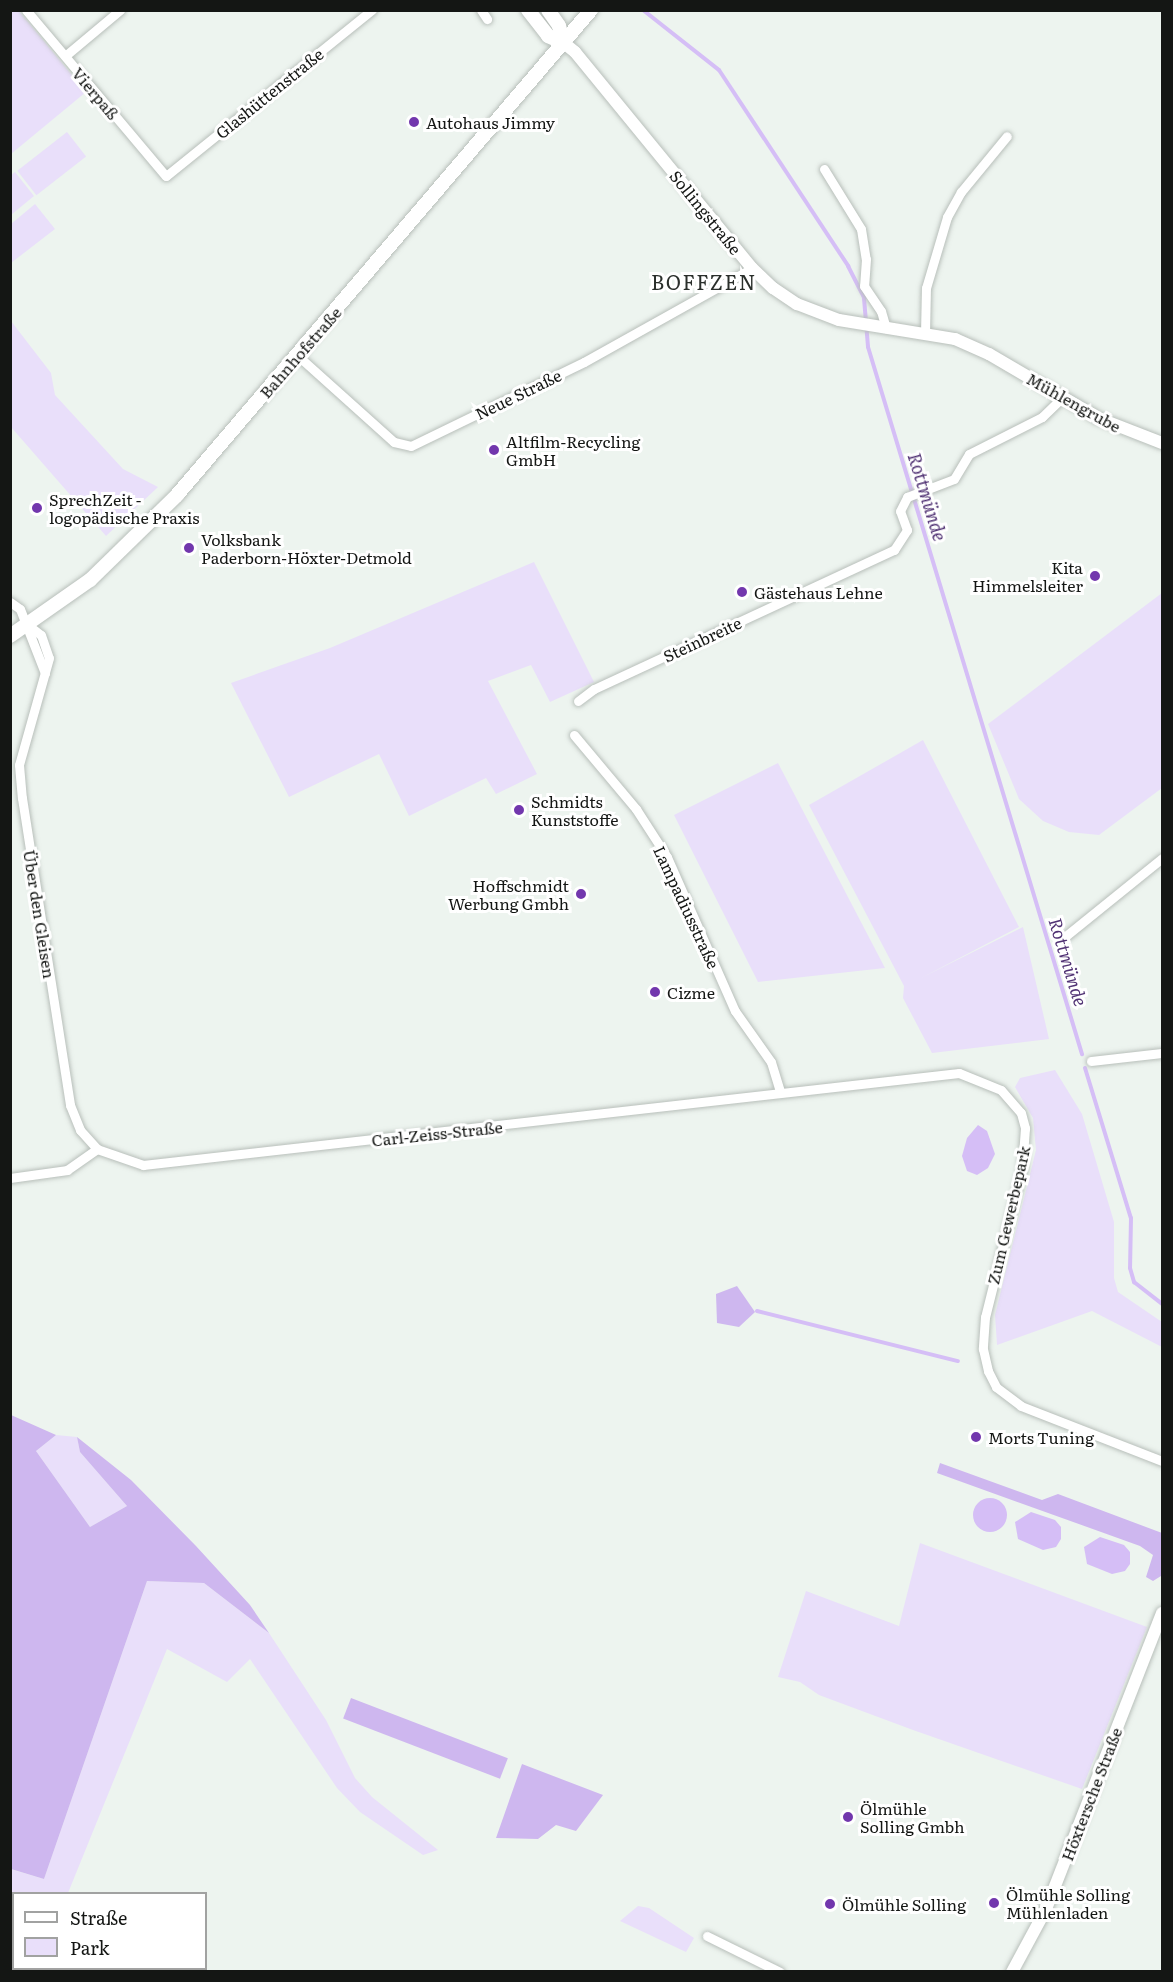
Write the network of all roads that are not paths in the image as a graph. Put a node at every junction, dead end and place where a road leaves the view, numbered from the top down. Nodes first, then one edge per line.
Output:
1 (26, 10) edge
2 (120, 10) edge
3 (372, 10) edge
4 (481, 10) edge
5 (528, 10) edge
6 (548, 10) edge
7 (591, 10) edge
8 (488, 19) dead end
9 (564, 43) junction
10 (65, 56) junction
11 (1007, 136) dead end
12 (824, 169) dead end
13 (166, 176) joint
14 (752, 268) junction
15 (880, 328) junction
16 (925, 334) junction
17 (989, 354) joint
18 (297, 356) junction
19 (1062, 398) junction
20 (1162, 443) edge
21 (10, 602) edge
22 (28, 625) junction
23 (10, 636) edge
24 (578, 701) dead end
25 (574, 735) dead end
26 (1162, 858) edge
27 (1067, 935) dead end
28 (1162, 1053) edge
29 (1091, 1061) dead end
30 (780, 1091) junction
31 (97, 1149) junction
32 (10, 1178) edge
33 (1162, 1461) edge
34 (1162, 1613) edge
35 (707, 1936) dead end
36 (780, 1971) edge
37 (1012, 1971) edge

1 - 10 street, Vierpaß
2 - 10 street
3 - 13 street, Glashüttenstraße
4 - 8 street
5 - 9 main road
6 - 9 main road
7 - 9 main road, Bahnhofstraße
9 - 14 street, Sollingstraße
9 - 18 main road, Bahnhofstraße
10 - 13 street, Vierpaß
11 - 16 street
12 - 15 street
14 - 15 street, Sollingstraße
14 - 18 street, Neue Straße
15 - 16 street, Sollingstraße
16 - 17 street, Sollingstraße
17 - 19 street, Mühlengrube
18 - 22 main road, Bahnhofstraße
19 - 20 street, Mühlengrube
19 - 24 street, Steinbreite
21 - 22 street, Über den Gleisen
22 - 23 main road, Bahnhofstraße
22 - 31 street, Über den Gleisen
25 - 30 street, Lampadiusstraße
26 - 27 street
28 - 29 street
30 - 31 street, Carl-Zeiss-Straße
30 - 33 street, Zum Gewerbepark
31 - 32 street
34 - 37 street, Höxtersche Straße
35 - 36 street

